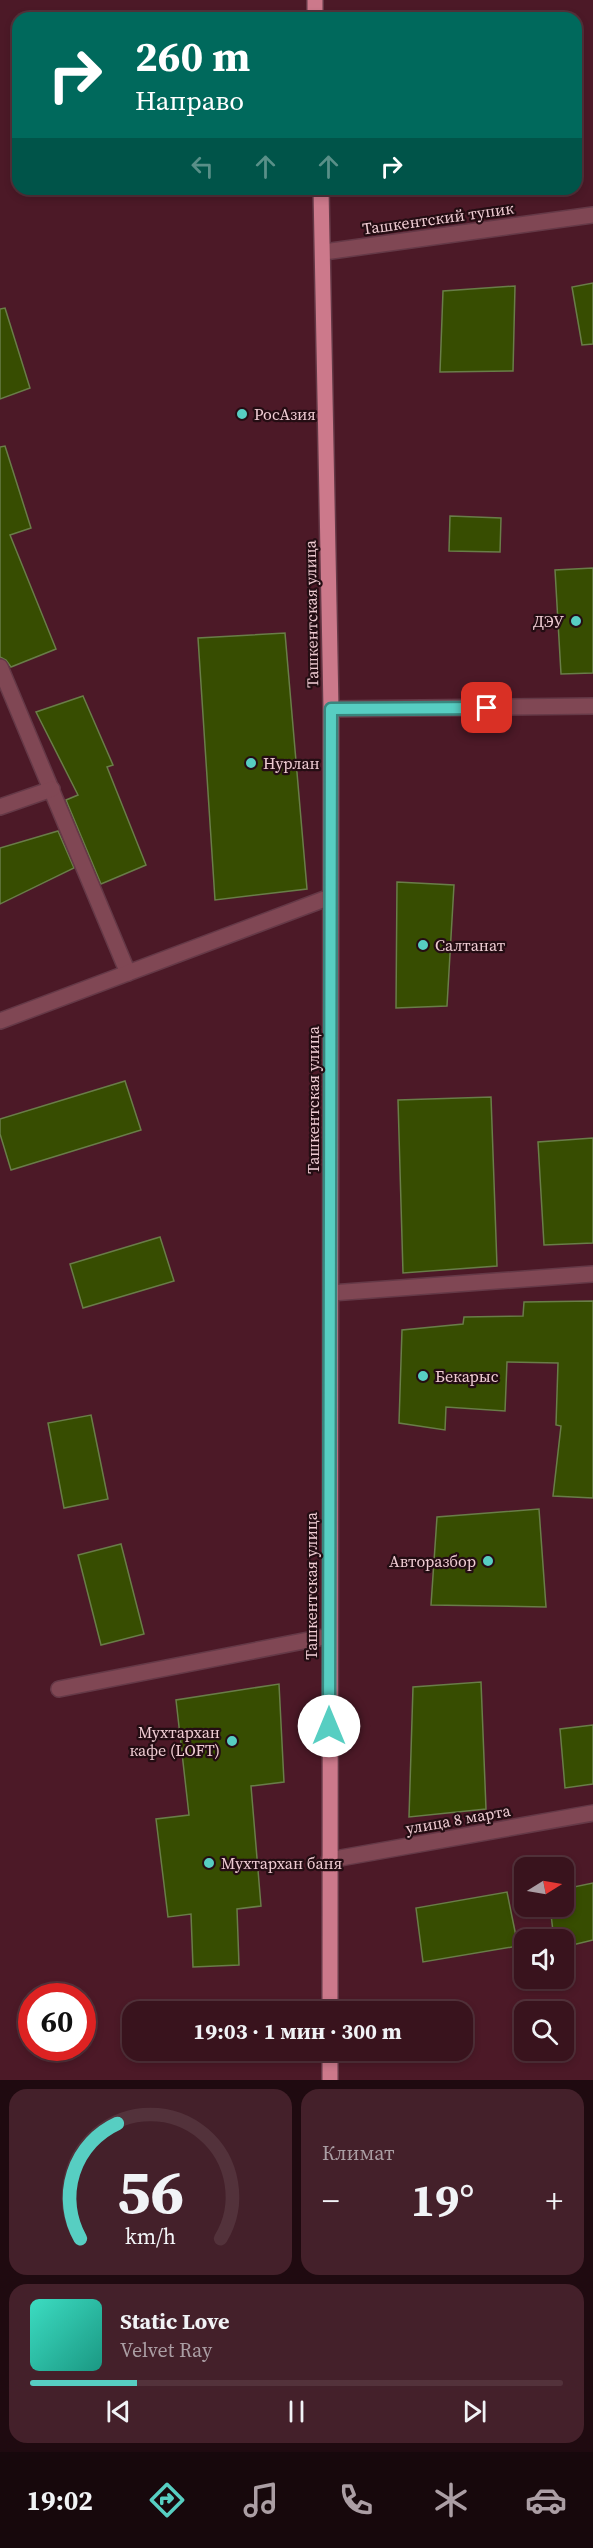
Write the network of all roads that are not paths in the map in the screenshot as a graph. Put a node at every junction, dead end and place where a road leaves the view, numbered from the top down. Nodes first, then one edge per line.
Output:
1 (321, 195) edge
2 (593, 215) edge
3 (324, 252) junction
4 (0, 667) edge
5 (593, 706) edge
6 (331, 709) junction
7 (52, 789) junction
8 (0, 807) edge
9 (330, 897) junction
10 (128, 973) junction
11 (0, 1021) edge
12 (593, 1274) edge
13 (331, 1293) junction
14 (329, 1636) junction
15 (59, 1689) dead end
16 (593, 1813) edge
17 (329, 1860) junction
18 (330, 2001) edge
19 (330, 2061) edge
20 (330, 2080) edge

1 - 3 main road, Ташкентская улица
2 - 3 street, Ташкентский тупик
3 - 6 main road, Ташкентская улица
4 - 7 street
5 - 6 street
6 - 9 main road, Ташкентская улица
7 - 8 street
7 - 10 street
9 - 10 street
9 - 13 main road, Ташкентская улица
10 - 11 street
12 - 13 street
13 - 14 main road, Ташкентская улица
14 - 15 street
14 - 17 main road, Ташкентская улица
16 - 17 street, улица 8 марта
17 - 18 main road, Ташкентская улица
19 - 20 main road

